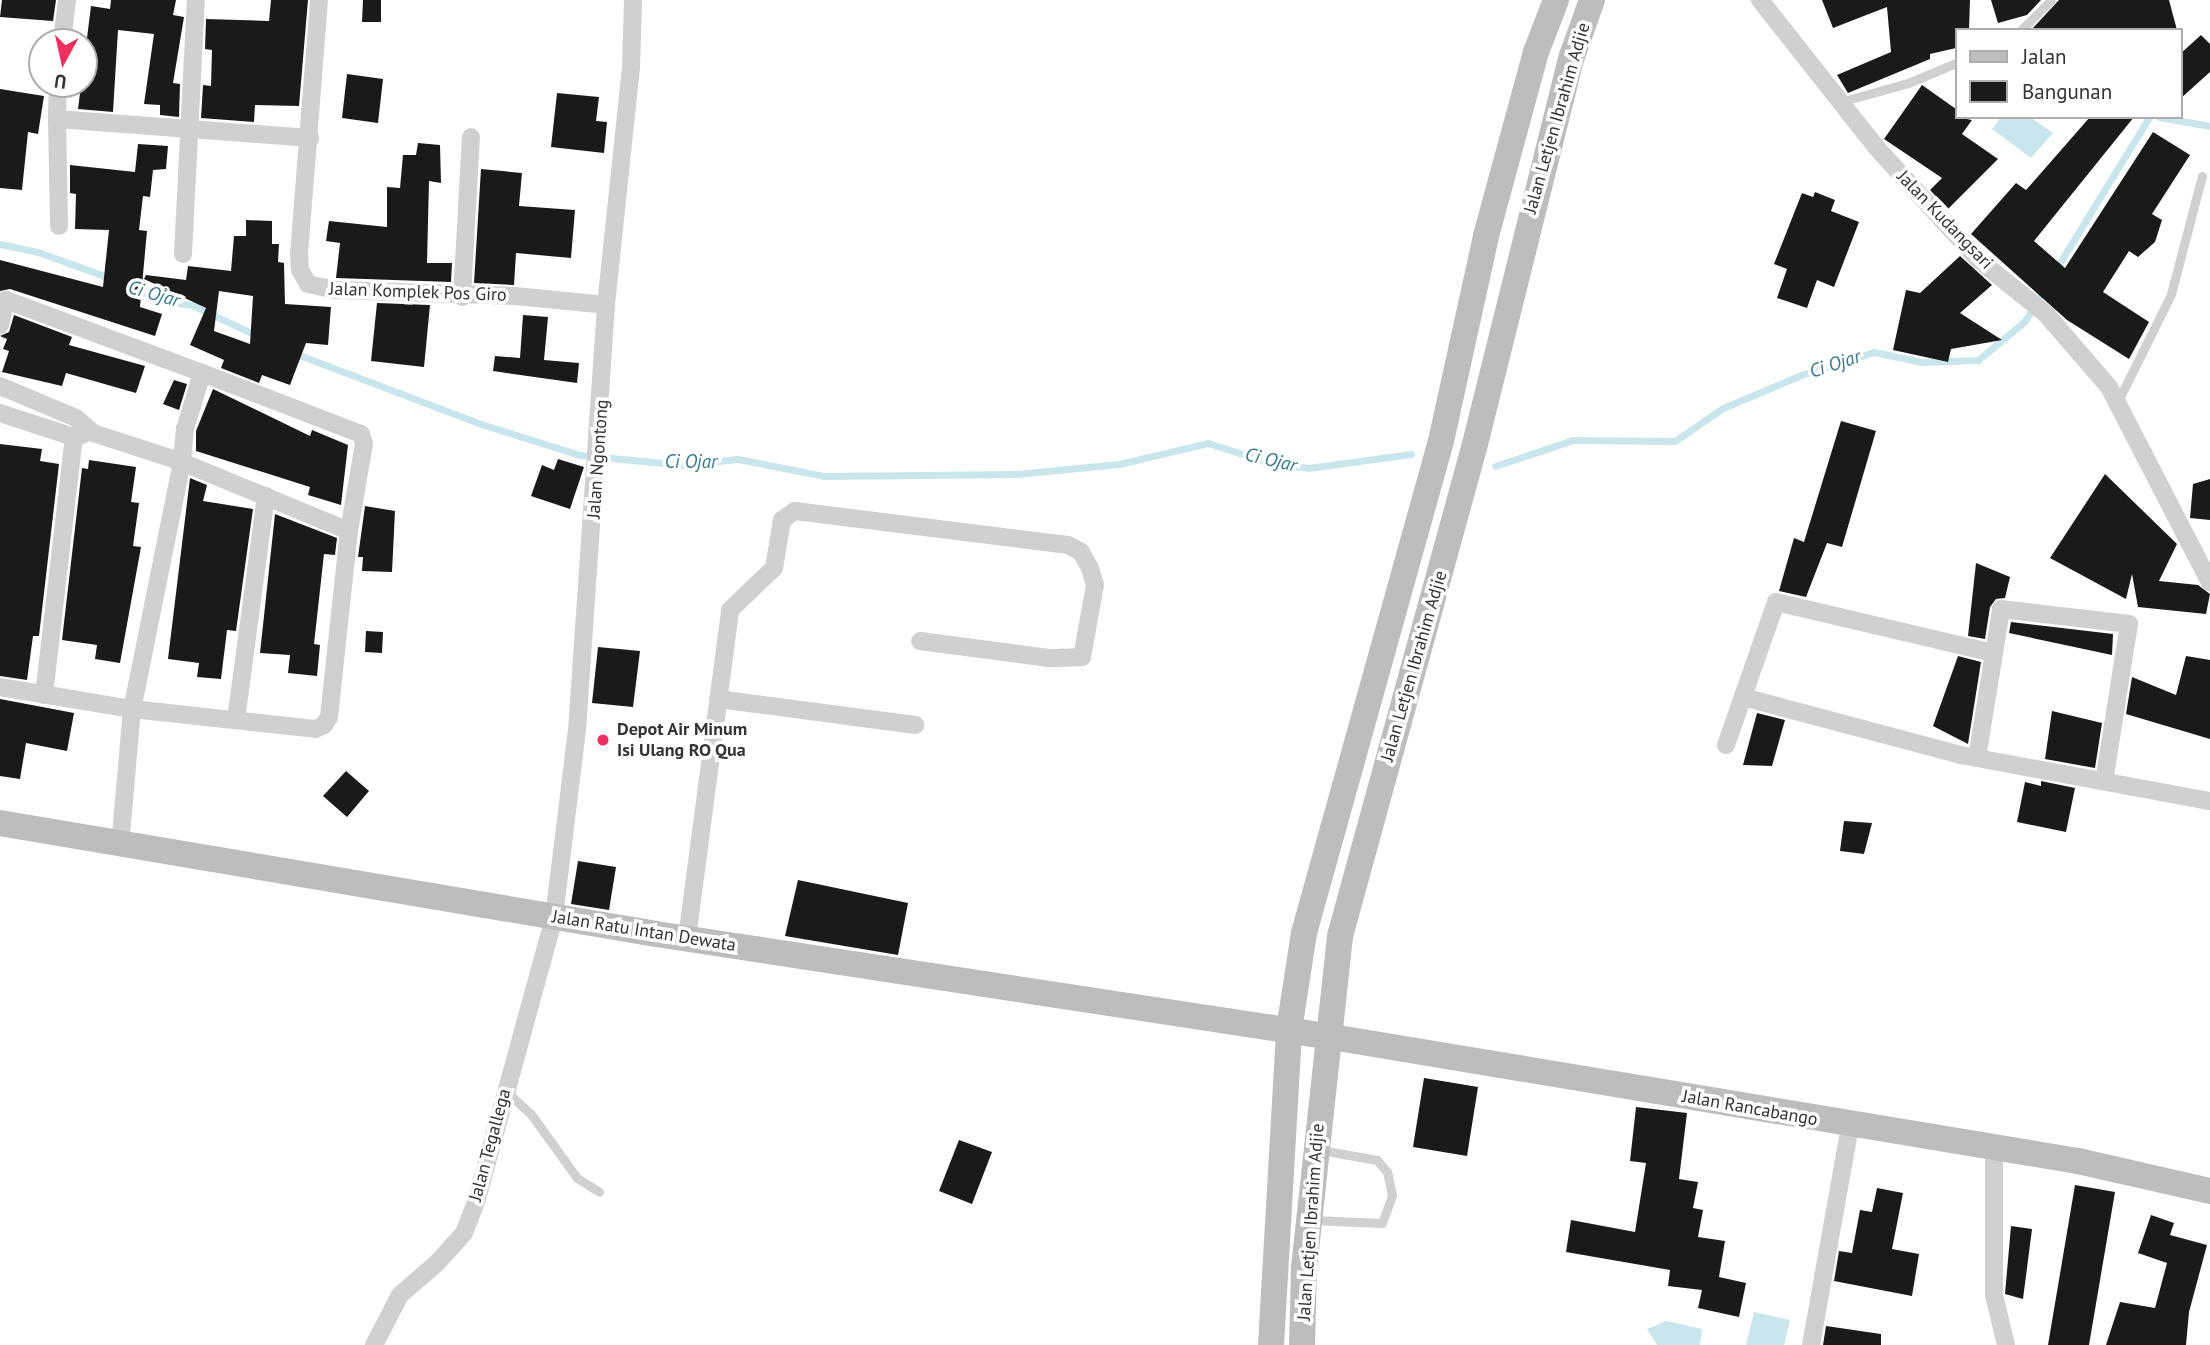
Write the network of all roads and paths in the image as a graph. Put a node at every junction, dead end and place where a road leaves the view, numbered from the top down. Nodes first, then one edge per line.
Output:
1 (67, 0) edge
2 (196, 0) edge
3 (319, 0) edge
4 (633, 0) edge
5 (1556, 0) edge
6 (1592, 0) edge
7 (1760, 0) edge
8 (2051, 0) edge
9 (64, 28) edge
10 (2023, 28) edge
11 (1954, 64) edge
12 (58, 98) edge
13 (1840, 102) junction
14 (57, 119) junction
15 (187, 128) junction
16 (471, 137) dead end
17 (310, 138) junction
18 (2202, 176) dead end
19 (59, 226) dead end
20 (1486, 236) junction
21 (1522, 242) junction
22 (183, 254) dead end
23 (462, 297) junction
24 (3, 299) edge
25 (606, 305) junction
26 (0, 325) edge
27 (202, 373) junction
28 (0, 386) edge
29 (2117, 402) junction
30 (0, 413) edge
31 (93, 433) junction
32 (74, 437) junction
33 (182, 462) junction
34 (266, 496) junction
35 (349, 531) junction
36 (2210, 583) edge
37 (920, 641) dead end
38 (1993, 653) junction
39 (0, 687) edge
40 (44, 695) junction
41 (1743, 697) junction
42 (718, 699) junction
43 (132, 709) junction
44 (236, 720) junction
45 (915, 725) dead end
46 (1726, 745) dead end
47 (1977, 758) junction
48 (2104, 781) junction
49 (2210, 801) edge
50 (0, 823) edge
51 (120, 846) junction
52 (554, 917) junction
53 (687, 938) junction
54 (1289, 1030) junction
55 (1326, 1036) junction
56 (505, 1089) junction
57 (1850, 1125) junction
58 (1994, 1147) junction
59 (1315, 1150) junction
60 (2210, 1191) edge
61 (599, 1192) dead end
62 (1308, 1220) junction
63 (374, 1345) edge
64 (1271, 1345) edge
65 (1302, 1345) edge
66 (1811, 1345) edge
67 (2006, 1345) edge

1 - 9 street
2 - 15 street
3 - 17 street, Jalan Komplek Pos Giro
4 - 25 street, Jalan Ngontong
5 - 20 street, Jalan Letjen Ibrahim Adjie
6 - 21 street, Jalan Letjen Ibrahim Adjie
7 - 13 street, Jalan Kudangsari
8 - 10 lane
11 - 13 lane
12 - 14 street
13 - 29 street, Jalan Kudangsari
14 - 15 street
14 - 19 street
15 - 17 street
15 - 22 street
16 - 23 street
17 - 23 street, Jalan Komplek Pos Giro
18 - 29 lane
20 - 21 street
20 - 54 street, Jalan Letjen Ibrahim Adjie
21 - 55 street, Jalan Letjen Ibrahim Adjie
23 - 25 street, Jalan Komplek Pos Giro
24 - 26 street
24 - 27 street
25 - 52 street, Jalan Ngontong
27 - 33 street
27 - 35 street
28 - 31 street
29 - 36 street, Jalan Kudangsari
30 - 32 street
31 - 32 street
31 - 33 street
32 - 40 street
33 - 34 street
33 - 43 street
34 - 35 street
34 - 44 street
35 - 44 street
37 - 42 street
38 - 41 street
38 - 47 street
38 - 48 street
39 - 40 street
40 - 43 street
41 - 46 street
41 - 47 street
42 - 45 street
42 - 53 street
43 - 44 street
43 - 51 street
47 - 48 street
48 - 49 street
50 - 51 street, Jalan Ratu Intan Dewata
51 - 52 street, Jalan Ratu Intan Dewata
52 - 53 street, Jalan Ratu Intan Dewata
52 - 56 street, Jalan Tegallega
53 - 54 street, Jalan Ratu Intan Dewata
54 - 55 street, Jalan Rancabango
54 - 64 street, Jalan Letjen Ibrahim Adjie
55 - 57 street, Jalan Rancabango
55 - 59 street, Jalan Letjen Ibrahim Adjie
56 - 61 lane
56 - 63 street, Jalan Tegallega
57 - 58 street, Jalan Rancabango
57 - 66 street
58 - 60 street, Jalan Rancabango
58 - 67 street
59 - 62 street, Jalan Letjen Ibrahim Adjie
59 - 62 lane
62 - 65 street, Jalan Letjen Ibrahim Adjie

